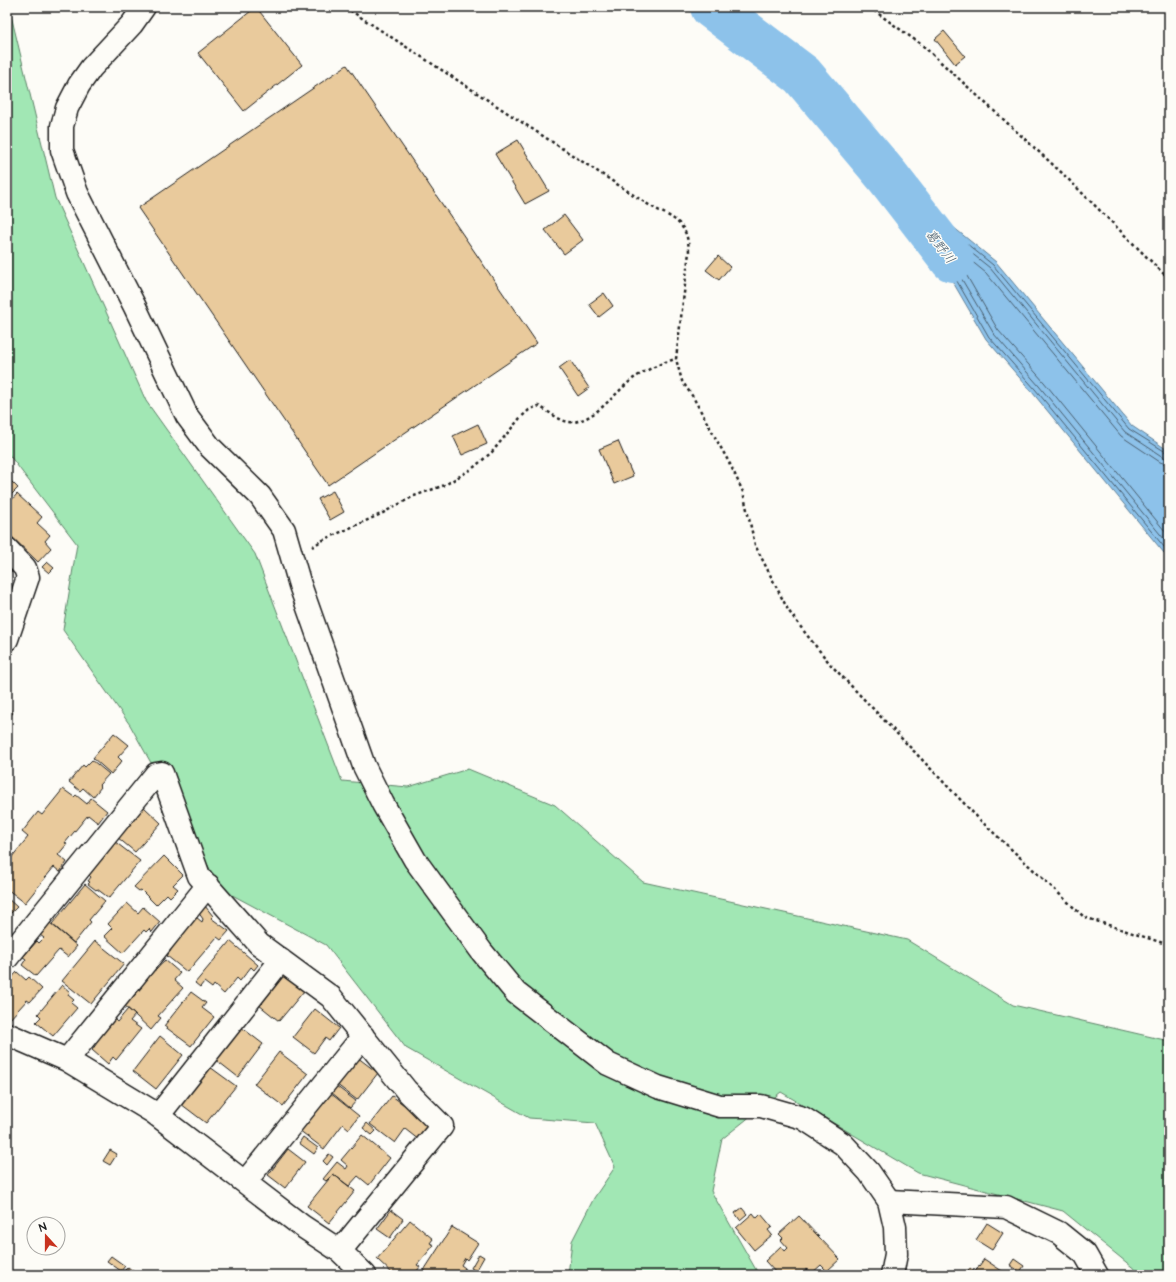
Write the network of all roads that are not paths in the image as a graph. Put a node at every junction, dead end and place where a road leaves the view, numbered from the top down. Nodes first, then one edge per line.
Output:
1 (144, 7) edge
2 (7, 549) edge
3 (7, 640) edge
4 (208, 885) junction
5 (7, 958) edge
6 (281, 960) junction
7 (7, 1034) edge
8 (363, 1036) junction
9 (67, 1060) junction
10 (158, 1116) junction
11 (245, 1182) junction
12 (889, 1201) junction
13 (340, 1251) junction
14 (365, 1275) edge
15 (892, 1275) edge
16 (1097, 1275) edge

1 - 12 street
2 - 3 street
4 - 5 street
4 - 6 street
4 - 9 street
6 - 8 street
6 - 10 street
7 - 9 street
8 - 11 street
8 - 13 street
9 - 10 street
10 - 11 street
11 - 13 street
12 - 15 street
12 - 16 street
13 - 14 street

